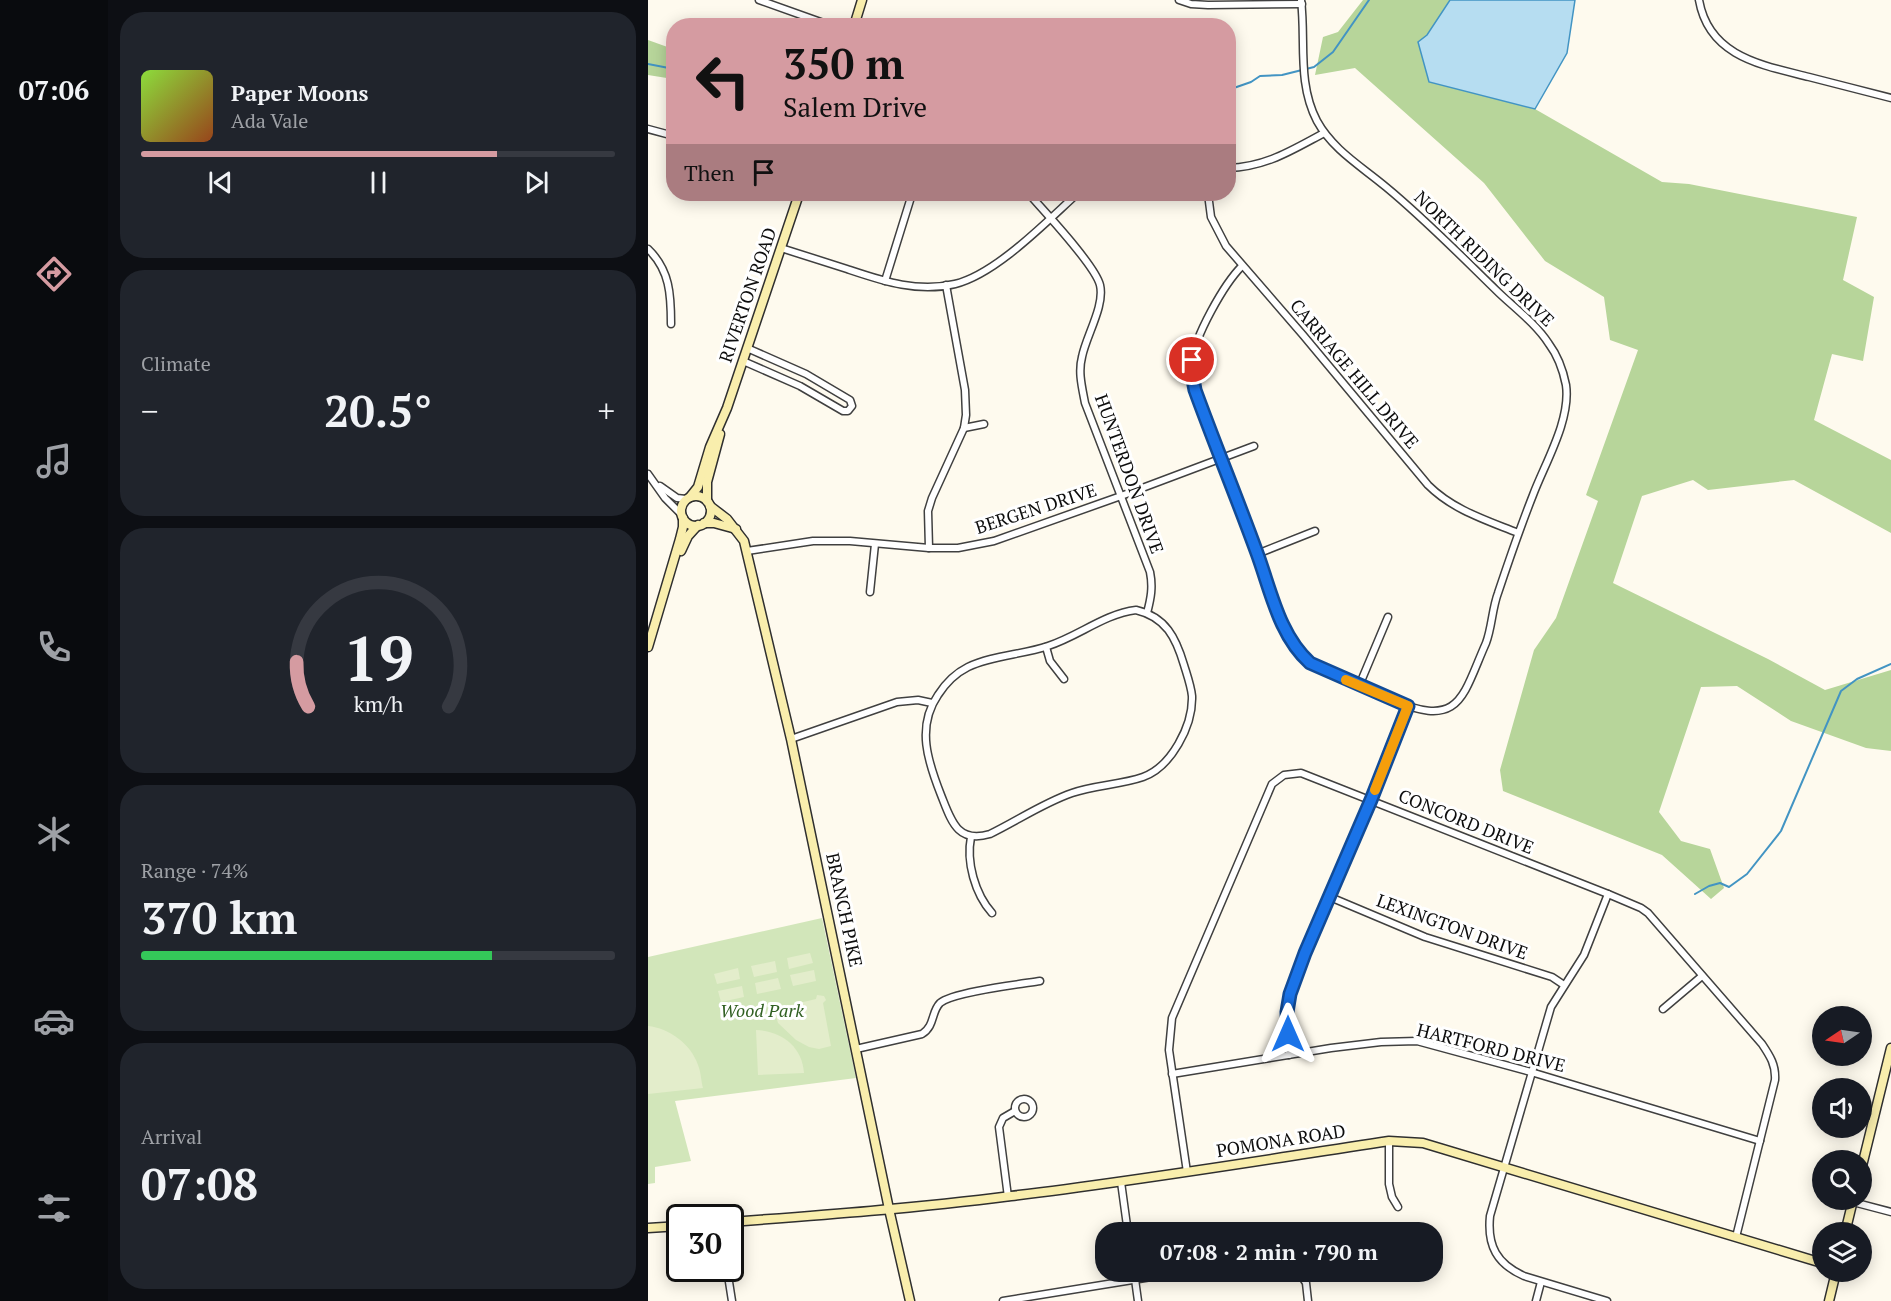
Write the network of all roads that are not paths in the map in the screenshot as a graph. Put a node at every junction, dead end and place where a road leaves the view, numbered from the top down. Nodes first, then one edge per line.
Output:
1 (759, 0) edge
2 (862, 0) edge
3 (1179, 0) edge
4 (1699, 0) edge
5 (1302, 2) edge
6 (810, 18) edge
7 (856, 18) edge
8 (1891, 98) edge
9 (648, 129) edge
10 (1324, 133) junction
11 (666, 134) edge
12 (1236, 167) edge
13 (797, 201) edge
14 (910, 201) edge
15 (1035, 201) edge
16 (1069, 201) edge
17 (1209, 201) edge
18 (1050, 217) junction
19 (781, 248) junction
20 (648, 249) edge
21 (1242, 266) junction
22 (885, 281) junction
23 (946, 285) junction
24 (670, 324) dead end
25 (747, 348) junction
26 (743, 361) junction
27 (727, 408) junction
28 (984, 424) dead end
29 (964, 428) junction
30 (1254, 446) dead end
31 (1221, 460) junction
32 (648, 474) edge
33 (655, 482) junction
34 (1121, 496) junction
35 (688, 498) junction
36 (708, 504) junction
37 (682, 516) junction
38 (701, 524) junction
39 (736, 529) junction
40 (1315, 531) dead end
41 (1518, 533) junction
42 (875, 544) junction
43 (930, 548) junction
44 (747, 551) junction
45 (1257, 554) junction
46 (667, 585) junction
47 (870, 592) dead end
48 (1147, 613) junction
49 (1388, 617) dead end
50 (648, 647) edge
51 (1046, 647) junction
52 (1064, 679) dead end
53 (1359, 686) junction
54 (932, 703) junction
55 (1408, 706) junction
56 (791, 739) junction
57 (1371, 800) junction
58 (971, 837) junction
59 (1608, 894) junction
60 (1330, 897) junction
61 (992, 913) dead end
62 (1702, 976) junction
63 (1040, 981) dead end
64 (1564, 985) junction
65 (1663, 1009) dead end
66 (1891, 1047) edge
67 (856, 1048) junction
68 (1289, 1055) junction
69 (1531, 1072) junction
70 (1172, 1074) junction
71 (1015, 1111) dead end
72 (1389, 1141) junction
73 (1760, 1141) junction
74 (1866, 1150) edge
75 (1505, 1167) junction
76 (1187, 1172) junction
77 (1121, 1182) junction
78 (1008, 1197) junction
79 (1872, 1206) edge
80 (1398, 1207) dead end
81 (889, 1209) junction
82 (1891, 1212) edge
83 (744, 1221) edge
84 (1126, 1222) edge
85 (666, 1227) edge
86 (648, 1228) edge
87 (1736, 1237) junction
88 (1812, 1260) edge
89 (729, 1282) edge
90 (1123, 1282) edge
91 (1135, 1282) edge
92 (1305, 1282) edge
93 (1541, 1282) junction
94 (1834, 1282) edge
95 (1017, 1300) edge
96 (732, 1301) edge
97 (910, 1301) edge
98 (1003, 1301) edge
99 (1138, 1301) edge
100 (1308, 1301) edge
101 (1536, 1301) edge
102 (1607, 1301) edge
103 (1829, 1301) edge

1 - 6 street
2 - 7 street
3 - 5 street
4 - 8 street
5 - 10 street, NORTH RIDING DRIVE
9 - 11 street
10 - 12 street
10 - 41 street, NORTH RIDING DRIVE
13 - 19 street, RIVERTON ROAD
14 - 22 street
15 - 18 street, HUNTERDON DRIVE
16 - 18 street
17 - 21 street, CARRIAGE HILL DRIVE
18 - 23 street
18 - 34 street, HUNTERDON DRIVE
19 - 22 street
19 - 25 street, RIVERTON ROAD
20 - 24 street
21 - 31 street, NORTH RIDING DRIVE
21 - 41 street, CARRIAGE HILL DRIVE
22 - 23 street
23 - 29 street
25 - 26 street, RIVERTON ROAD
25 - 26 street
26 - 27 street, RIVERTON ROAD
27 - 35 street, RIVERTON ROAD
27 - 36 street, RIVERTON ROAD
28 - 29 street
29 - 43 street
30 - 31 street, BERGEN DRIVE
31 - 34 street, BERGEN DRIVE
31 - 45 street, NORTH RIDING DRIVE
32 - 33 street
33 - 35 street
33 - 37 street
34 - 43 street, BERGEN DRIVE
34 - 48 street, HUNTERDON DRIVE
35 - 36 street
35 - 37 street
36 - 38 street
36 - 39 street, BRANCH PIKE
37 - 38 street
37 - 46 street
38 - 39 street
38 - 46 street
39 - 44 street, BRANCH PIKE
40 - 45 street
41 - 55 street, NORTH RIDING DRIVE
42 - 43 street, BERGEN DRIVE
42 - 44 street, BERGEN DRIVE
42 - 47 street
44 - 56 street, BRANCH PIKE
45 - 53 street, NORTH RIDING DRIVE
46 - 50 street
48 - 51 street
48 - 58 street
49 - 53 street
51 - 52 street
51 - 54 street
53 - 55 street, NORTH RIDING DRIVE
54 - 56 street
54 - 58 street
55 - 57 street
56 - 67 street, BRANCH PIKE
57 - 59 street, CONCORD DRIVE
57 - 60 street
57 - 70 street, CONCORD DRIVE
58 - 61 street
59 - 62 street, CONCORD DRIVE
59 - 64 street
60 - 64 street, LEXINGTON DRIVE
60 - 68 street
62 - 65 street
62 - 73 street, CONCORD DRIVE
63 - 67 street
64 - 69 street
66 - 74 street
67 - 81 street, BRANCH PIKE
68 - 69 street, HARTFORD DRIVE
68 - 70 street, HARTFORD DRIVE
69 - 73 street, HARTFORD DRIVE
69 - 75 street
70 - 76 street, CONCORD DRIVE
71 - 78 street
72 - 75 street, POMONA ROAD
72 - 76 street, POMONA ROAD
72 - 80 street
73 - 87 street, CONCORD DRIVE
75 - 87 street, POMONA ROAD
75 - 93 street
76 - 77 street, POMONA ROAD
77 - 78 street, POMONA ROAD
77 - 84 street
78 - 81 street, POMONA ROAD
79 - 82 street
81 - 83 street, POMONA ROAD
81 - 97 street, BRANCH PIKE
85 - 86 street
87 - 88 street, POMONA ROAD
89 - 96 street
90 - 95 street
91 - 99 street
92 - 100 street
93 - 101 street
93 - 102 street
94 - 103 street
95 - 98 street

